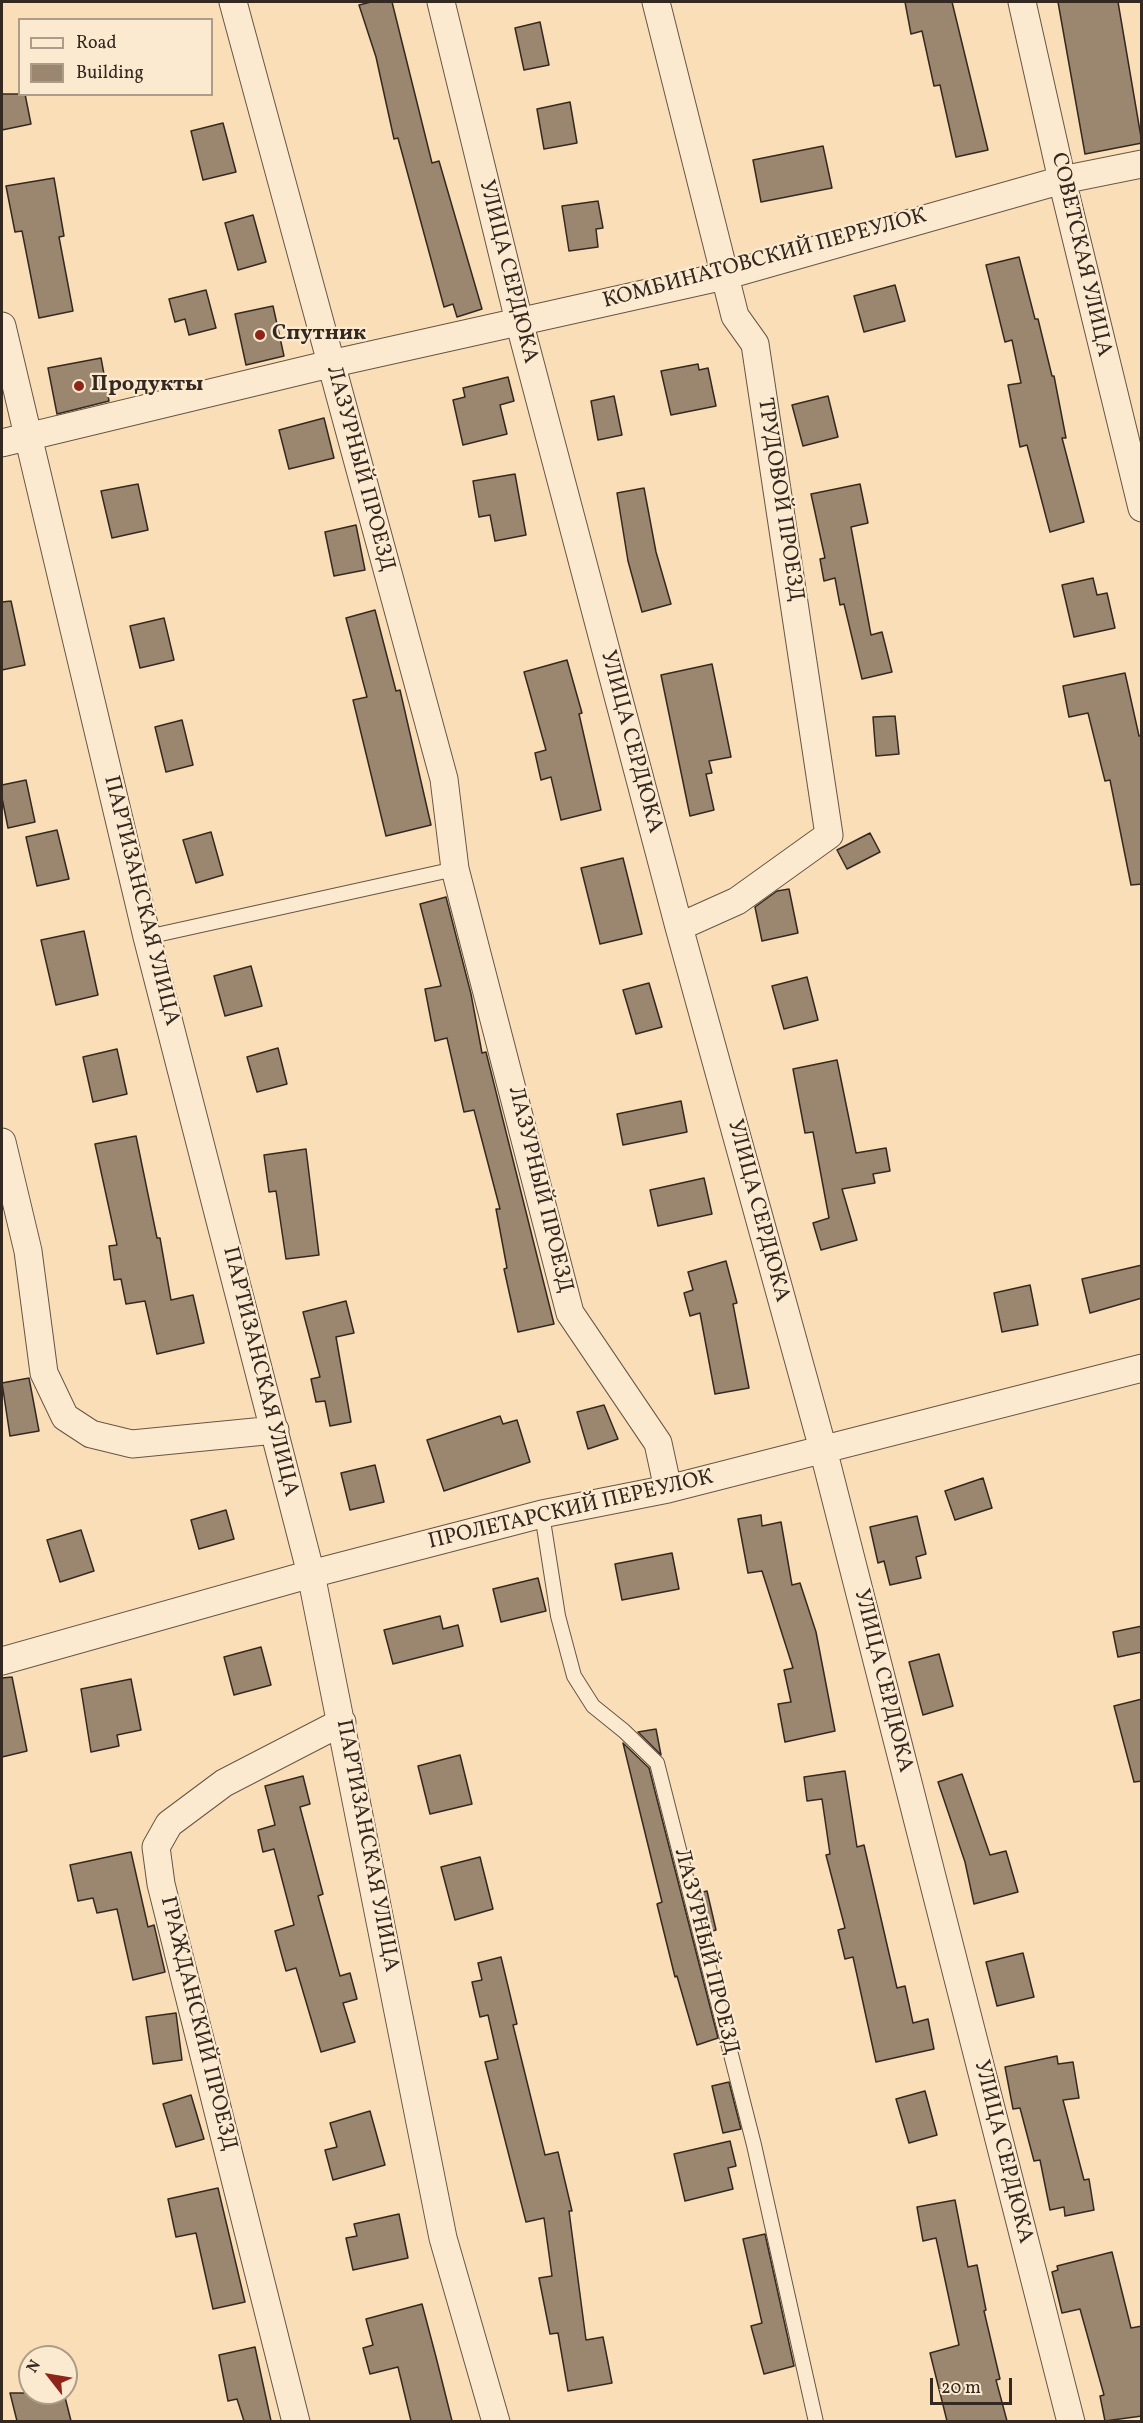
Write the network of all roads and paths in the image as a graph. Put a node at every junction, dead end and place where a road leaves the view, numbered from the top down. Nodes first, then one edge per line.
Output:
1 (233, 2) edge
2 (441, 2) edge
3 (656, 2) edge
4 (1022, 2) edge
5 (1142, 164) edge
6 (1062, 180) junction
7 (724, 276) junction
8 (519, 321) junction
9 (2, 326) edge
10 (330, 364) junction
11 (14, 440) edge
12 (1142, 508) edge
13 (455, 869) junction
14 (679, 927) junction
15 (147, 937) junction
16 (2, 1142) edge
17 (1142, 1368) edge
18 (275, 1430) junction
19 (823, 1449) junction
20 (668, 1489) junction
21 (542, 1514) junction
22 (311, 1574) junction
23 (2, 1661) edge
24 (342, 1722) junction
25 (297, 2421) edge
26 (496, 2421) edge
27 (816, 2421) edge
28 (1071, 2421) edge

1 - 10 street, ЛАЗУРНЫЙ ПРОЕЗД
2 - 8 street, УЛИЦА СЕРДЮКА
3 - 7 street, ТРУДОВОЙ ПРОЕЗД
4 - 6 street, СОВЕТСКАЯ УЛИЦА
5 - 6 street, КОМБИНАТОВСКИЙ ПЕРЕУЛОК
6 - 7 street, КОМБИНАТОВСКИЙ ПЕРЕУЛОК
6 - 12 street, СОВЕТСКАЯ УЛИЦА
7 - 8 street, КОМБИНАТОВСКИЙ ПЕРЕУЛОК
7 - 14 street, ТРУДОВОЙ ПРОЕЗД
8 - 10 street, КОМБИНАТОВСКИЙ ПЕРЕУЛОК
8 - 14 street, УЛИЦА СЕРДЮКА
9 - 11 street, ПАРТИЗАНСКАЯ УЛИЦА
10 - 11 street, КОМБИНАТОВСКИЙ ПЕРЕУЛОК
10 - 13 street, ЛАЗУРНЫЙ ПРОЕЗД
11 - 15 street, ПАРТИЗАНСКАЯ УЛИЦА
13 - 15 lane
13 - 20 street, ЛАЗУРНЫЙ ПРОЕЗД
14 - 19 street, УЛИЦА СЕРДЮКА
15 - 18 street, ПАРТИЗАНСКАЯ УЛИЦА
16 - 18 street
17 - 19 street, ПРОЛЕТАРСКИЙ ПЕРЕУЛОК
18 - 22 street, ПАРТИЗАНСКАЯ УЛИЦА
19 - 20 street, ПРОЛЕТАРСКИЙ ПЕРЕУЛОК
19 - 28 street, УЛИЦА СЕРДЮКА
20 - 21 street, ПРОЛЕТАРСКИЙ ПЕРЕУЛОК
21 - 22 street, ПРОЛЕТАРСКИЙ ПЕРЕУЛОК
21 - 27 lane, ЛАЗУРНЫЙ ПРОЕЗД
22 - 23 street, ПРОЛЕТАРСКИЙ ПЕРЕУЛОК
22 - 24 street, ПАРТИЗАНСКАЯ УЛИЦА
24 - 25 street, ГРАЖДАНСКИЙ ПРОЕЗД
24 - 26 street, ПАРТИЗАНСКАЯ УЛИЦА

